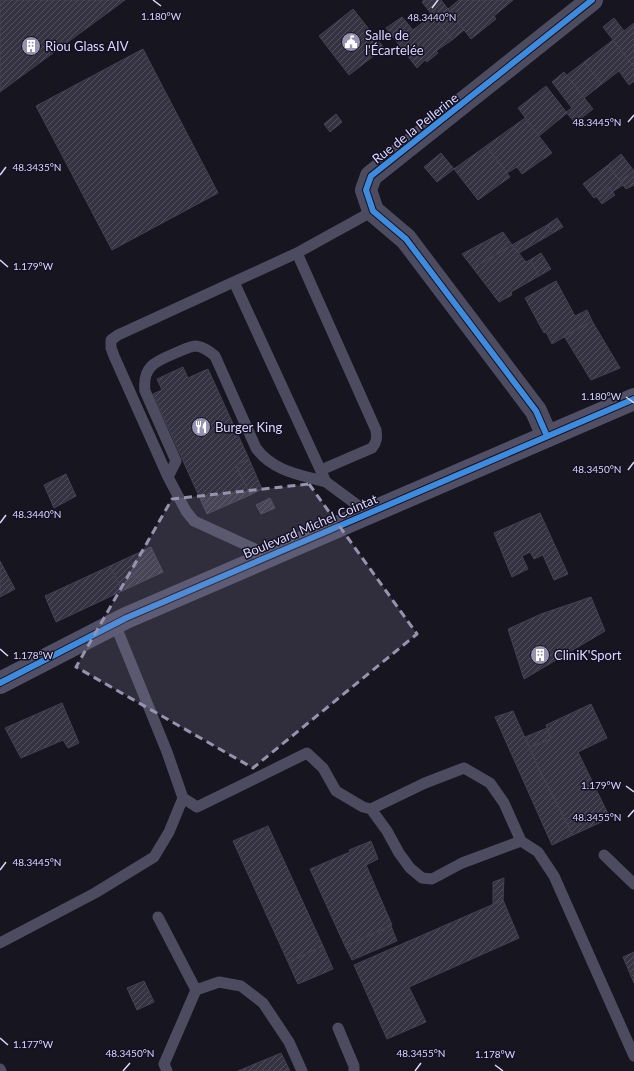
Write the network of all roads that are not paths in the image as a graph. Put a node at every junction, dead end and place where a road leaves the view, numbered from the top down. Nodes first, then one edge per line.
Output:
1 (592, 0) edge
2 (374, 211) junction
3 (297, 252) junction
4 (234, 282) junction
5 (634, 399) edge
6 (547, 436) junction
7 (321, 470) junction
8 (168, 478) junction
9 (326, 482) junction
10 (368, 514) junction
11 (270, 556) junction
12 (115, 624) junction
13 (0, 683) edge
14 (183, 798) junction
15 (371, 809) junction
16 (521, 841) junction
17 (604, 855) dead end
18 (634, 884) edge
19 (158, 916) dead end
20 (0, 943) edge
21 (196, 990) junction
22 (338, 1028) dead end
23 (634, 1056) edge
24 (167, 1071) edge
25 (302, 1071) edge
26 (354, 1071) edge

1 - 2 street, Rue de la Pellerine
2 - 3 lane
2 - 6 street, Rue de la Pellerine
3 - 4 lane
3 - 7 lane
4 - 7 lane
4 - 8 lane
5 - 6 main road, Boulevard Michel Cointat
6 - 10 main road, Boulevard Michel Cointat
7 - 9 lane
8 - 9 lane
8 - 11 lane
9 - 10 lane
10 - 11 main road, Boulevard Michel Cointat
11 - 12 main road, Boulevard Michel Cointat
12 - 13 main road, Boulevard Michel Cointat
12 - 14 lane
14 - 15 lane
14 - 20 lane
15 - 16 lane
15 - 16 lane
16 - 23 lane
17 - 18 lane
19 - 21 lane
21 - 24 lane
21 - 25 lane
22 - 26 lane

